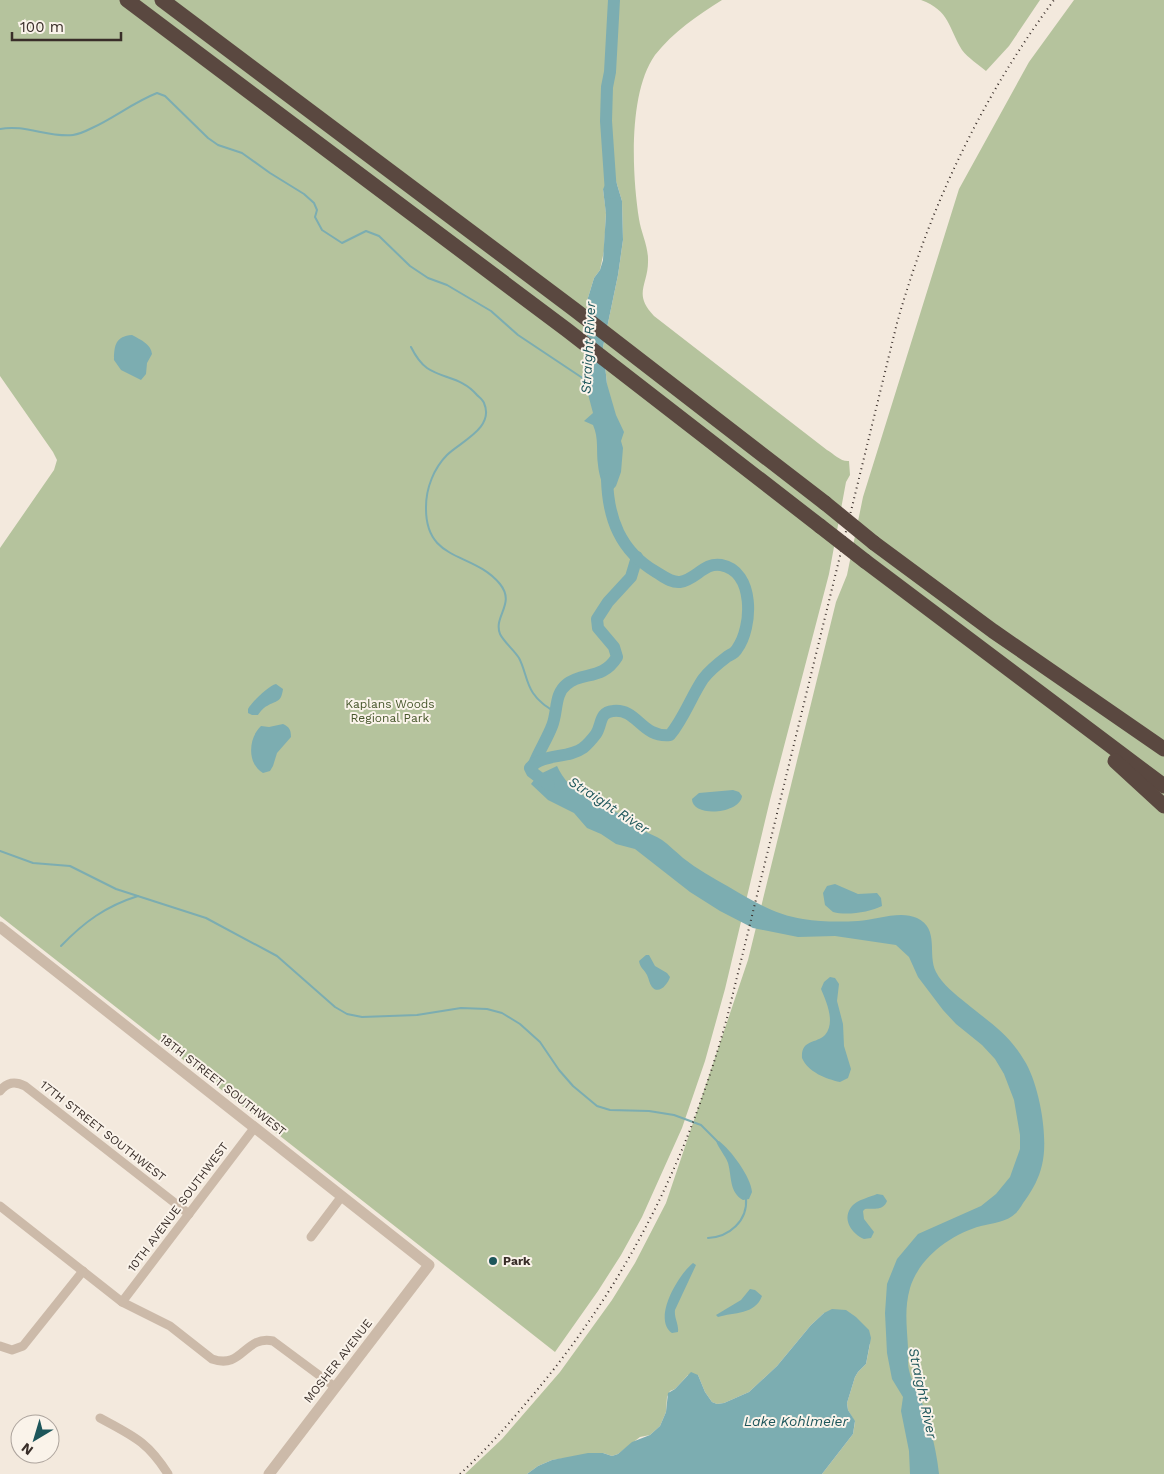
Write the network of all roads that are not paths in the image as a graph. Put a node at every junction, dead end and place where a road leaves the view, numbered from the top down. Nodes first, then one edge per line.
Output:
1 (115, 0) edge
2 (127, 0) edge
3 (162, 0) edge
4 (236, 82) junction
5 (1057, 674) junction
6 (1045, 698) junction
7 (1164, 738) edge
8 (1164, 749) edge
9 (1164, 786) edge
10 (1164, 806) edge
11 (0, 927) edge
12 (0, 1091) edge
13 (255, 1128) junction
14 (342, 1196) junction
15 (0, 1206) edge
16 (189, 1214) junction
17 (311, 1237) dead end
18 (429, 1265) joint
19 (83, 1271) junction
20 (122, 1302) junction
21 (0, 1346) edge
22 (335, 1388) junction
23 (100, 1418) dead end
24 (168, 1474) edge
25 (269, 1474) edge

1 - 4 highway
2 - 4 highway
3 - 5 highway, bridge
4 - 6 highway, bridge
5 - 7 highway
5 - 8 highway
6 - 9 highway
6 - 10 highway
11 - 13 street, 18TH STREET SOUTHWEST
12 - 16 street, 17TH STREET SOUTHWEST
13 - 14 street, 18TH STREET SOUTHWEST
13 - 16 street, 10TH AVENUE SOUTHWEST
14 - 17 street
14 - 18 street, 18TH STREET SOUTHWEST
15 - 19 street
16 - 20 street, 10TH AVENUE SOUTHWEST
18 - 22 street, MOSHER AVENUE
19 - 20 street
19 - 21 street
20 - 22 street
22 - 25 street, MOSHER AVENUE
23 - 24 street

